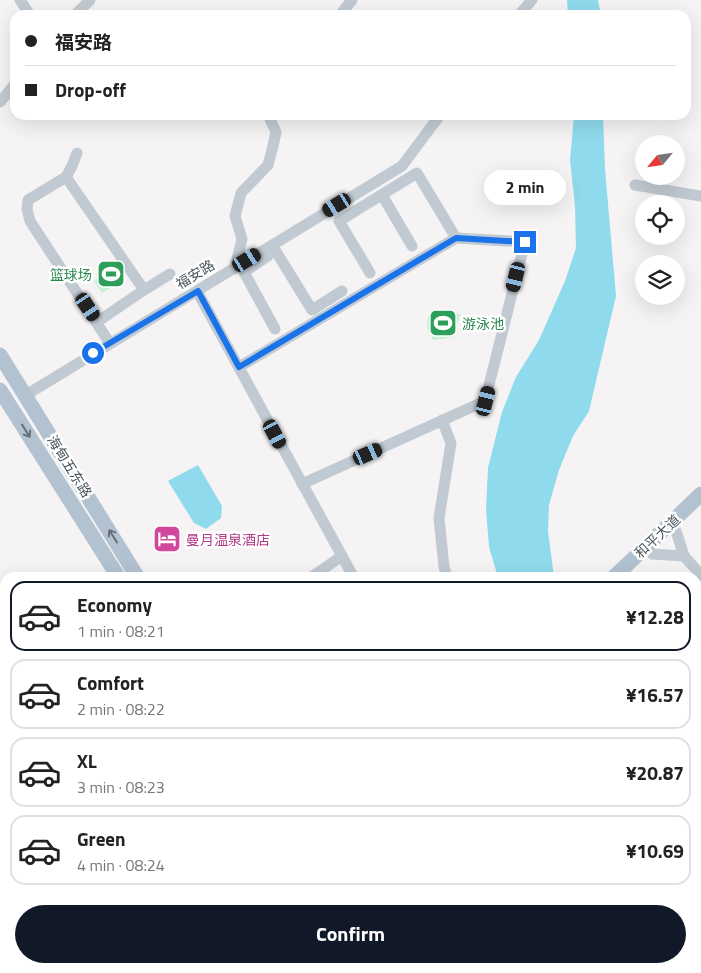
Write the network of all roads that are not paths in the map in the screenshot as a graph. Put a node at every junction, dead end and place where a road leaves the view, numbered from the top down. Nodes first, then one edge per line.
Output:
1 (90, 0) edge
2 (352, 0) edge
3 (532, 0) edge
4 (80, 10) edge
5 (344, 10) edge
6 (523, 10) edge
7 (10, 90) edge
8 (0, 102) edge
9 (270, 120) edge
10 (436, 120) edge
11 (76, 153) dead end
12 (66, 177) junction
13 (635, 185) dead end
14 (382, 195) junction
15 (701, 196) edge
16 (456, 238) junction
17 (412, 246) dead end
18 (274, 248) junction
19 (235, 268) junction
20 (370, 273) dead end
21 (170, 274) dead end
22 (144, 290) junction
23 (198, 291) junction
24 (342, 291) dead end
25 (97, 322) junction
26 (275, 328) dead end
27 (109, 342) junction
28 (0, 355) edge
29 (239, 367) junction
30 (0, 390) edge
31 (26, 394) junction
32 (4, 406) edge
33 (442, 420) junction
34 (302, 484) junction
35 (701, 494) edge
36 (701, 508) edge
37 (676, 531) junction
38 (652, 554) junction
39 (342, 556) junction
40 (684, 556) junction
41 (115, 572) edge
42 (134, 572) edge
43 (319, 572) edge
44 (351, 572) edge
45 (445, 572) edge
46 (619, 572) edge
47 (633, 572) edge
48 (698, 572) edge

1 - 4 street
2 - 5 street
3 - 6 street
7 - 8 street
9 - 19 street
10 - 18 street, 福安路
11 - 12 street
12 - 22 street
12 - 25 street
13 - 15 street
14 - 16 street
14 - 17 street
14 - 20 street
16 - 29 street
16 - 33 street
18 - 19 street, 福安路
18 - 24 street
18 - 26 street
19 - 23 street, 福安路
21 - 22 street
22 - 25 street
23 - 27 street, 福安路
23 - 29 street
25 - 27 street
27 - 31 street, 福安路
28 - 31 main road, 海甸五东路
29 - 34 street
30 - 32 main road, 海甸五东路
42 -> 31 main road, 海甸五东路
32 -> 41 main road, 海甸五东路
33 - 34 street
33 - 45 street
34 - 39 street
35 - 46 main road, 和平大道
36 - 37 main road, 和平大道
37 - 38 main road, 和平大道
37 - 40 street
38 - 40 street
38 - 47 main road, 和平大道
39 - 43 street
39 - 44 street
40 - 48 street

